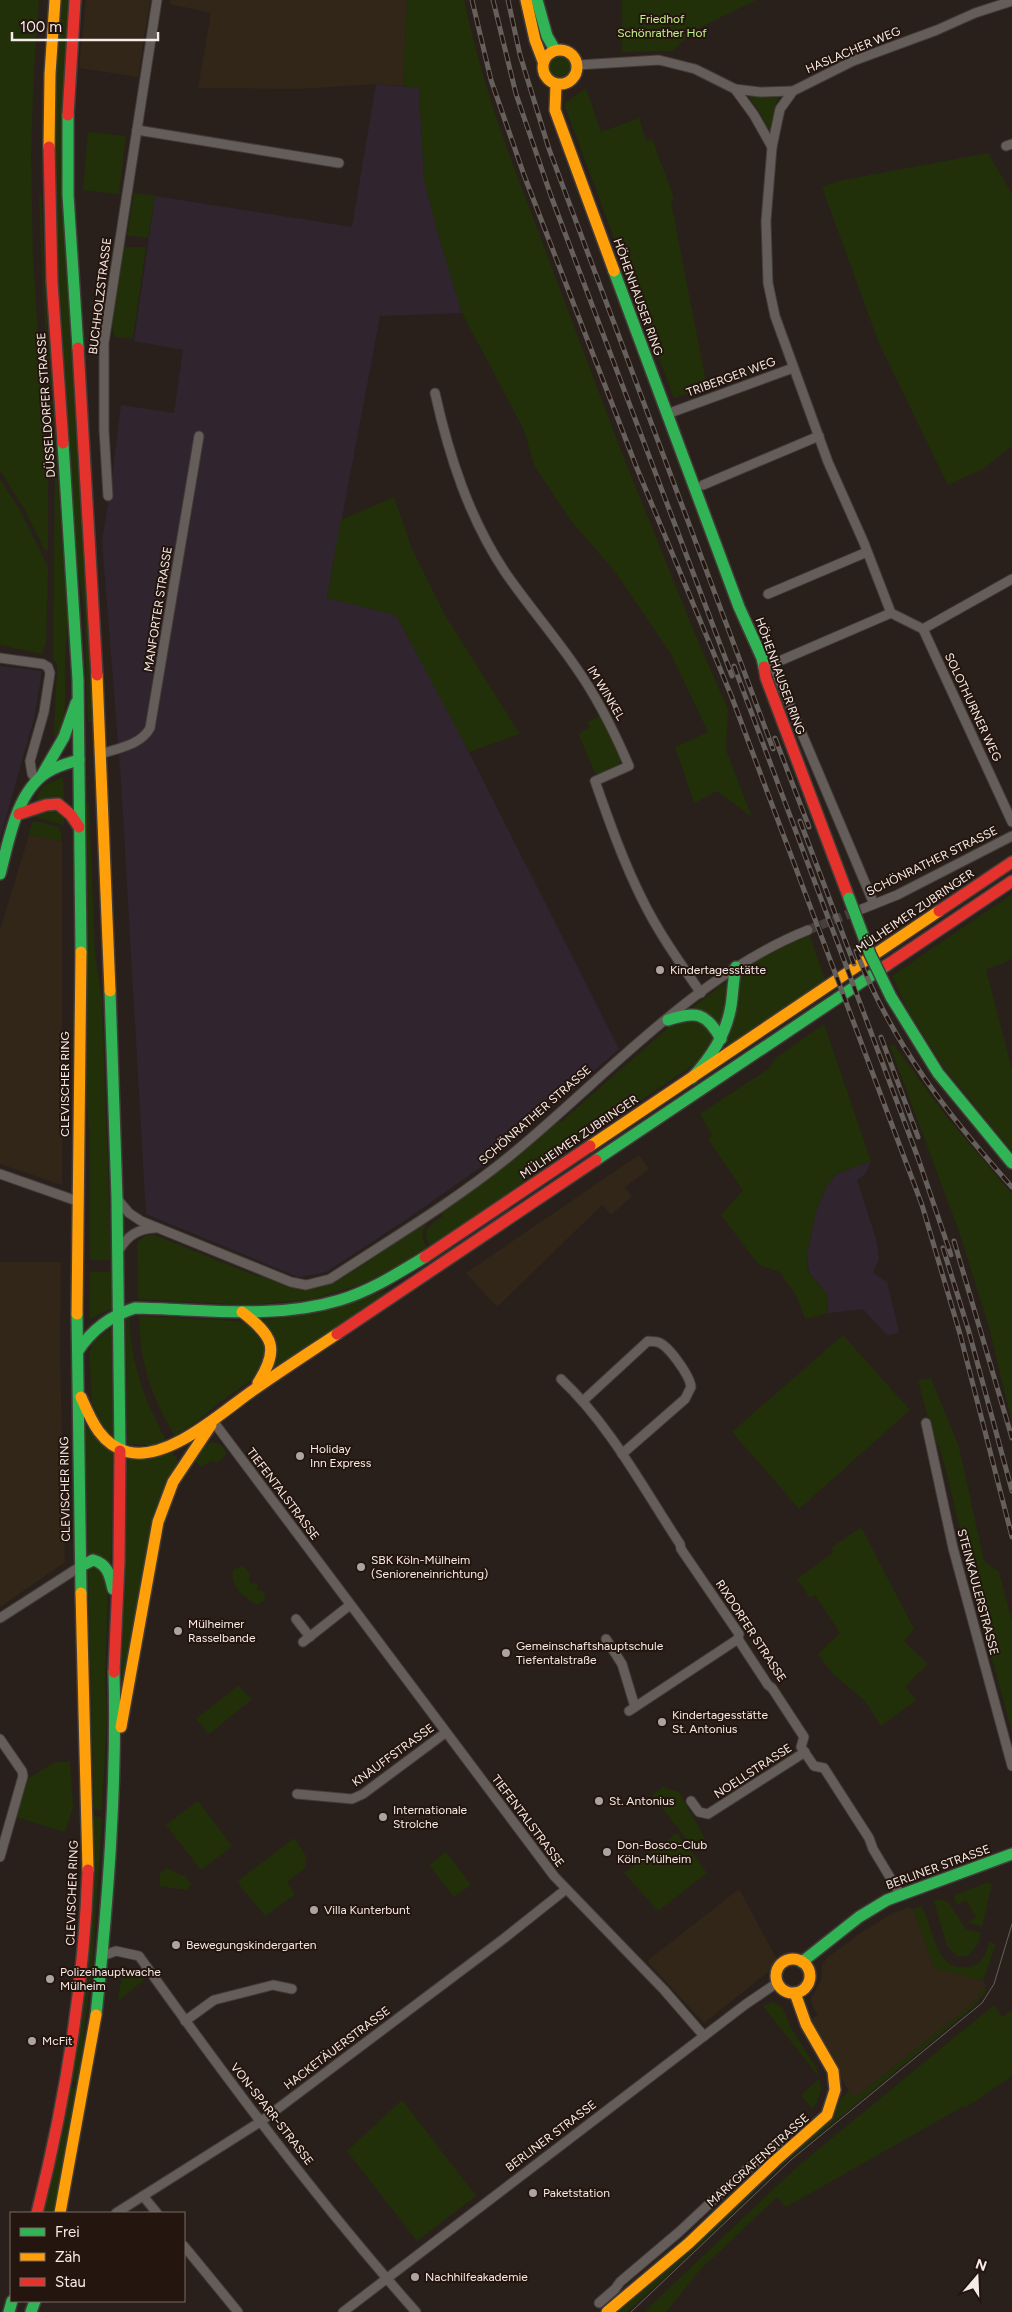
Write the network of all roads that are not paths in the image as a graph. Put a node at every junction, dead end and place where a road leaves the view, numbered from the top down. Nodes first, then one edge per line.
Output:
1 (55, 0) edge
2 (74, 0) edge
3 (157, 0) edge
4 (526, 0) edge
5 (537, 0) edge
6 (1012, 1) edge
7 (555, 50) junction
8 (544, 61) junction
9 (578, 65) junction
10 (556, 84) junction
11 (735, 90) junction
12 (793, 91) junction
13 (137, 130) junction
14 (772, 147) junction
15 (339, 163) dead end
16 (793, 368) junction
17 (435, 393) dead end
18 (666, 414) junction
19 (199, 436) dead end
20 (819, 436) junction
21 (703, 485) dead end
22 (108, 496) dead end
23 (867, 552) junction
24 (1012, 578) edge
25 (768, 594) dead end
26 (891, 613) junction
27 (923, 629) junction
28 (0, 658) edge
29 (768, 666) junction
30 (78, 696) junction
31 (101, 754) junction
32 (79, 760) junction
33 (39, 778) junction
34 (19, 814) junction
35 (1012, 822) edge
36 (79, 827) junction
37 (1012, 836) edge
38 (1012, 862) edge
39 (0, 874) edge
40 (1012, 881) edge
41 (874, 904) junction
42 (862, 908) tunnel mouth
43 (808, 930) tunnel mouth
44 (736, 967) junction
45 (701, 993) junction
46 (668, 1020) junction
47 (721, 1039) junction
48 (692, 1078) junction
49 (1012, 1162) edge
50 (0, 1174) edge
51 (117, 1198) junction
52 (77, 1201) junction
53 (155, 1228) junction
54 (118, 1250) junction
55 (119, 1312) junction
56 (242, 1312) junction
57 (77, 1352) junction
58 (561, 1379) dead end
59 (77, 1386) junction
60 (253, 1390) junction
61 (584, 1400) junction
62 (213, 1421) junction
63 (926, 1423) dead end
64 (120, 1449) junction
65 (622, 1454) junction
66 (81, 1566) junction
67 (116, 1601) junction
68 (350, 1605) junction
69 (0, 1618) edge
70 (296, 1619) dead end
71 (606, 1639) dead end
72 (738, 1639) junction
73 (445, 1733) junction
74 (0, 1739) edge
75 (116, 1746) junction
76 (805, 1752) junction
77 (1012, 1766) edge
78 (297, 1794) dead end
79 (691, 1801) dead end
80 (1012, 1854) edge
81 (0, 1857) edge
82 (565, 1890) junction
83 (900, 1894) junction
84 (102, 1956) junction
85 (802, 1962) junction
86 (777, 1983) junction
87 (292, 1989) dead end
88 (795, 1993) junction
89 (185, 2021) junction
90 (704, 2036) junction
91 (260, 2122) junction
92 (779, 2143) dead end
93 (143, 2196) junction
94 (37, 2212) edge
95 (61, 2212) edge
96 (118, 2212) edge
97 (156, 2212) edge
98 (185, 2247) edge
99 (386, 2279) junction
100 (603, 2307) edge
101 (238, 2312) edge
102 (343, 2312) edge
103 (416, 2312) edge

1 - 30 main road, DÜSSELDORFER STRASSE
2 - 31 main road
3 - 13 street, BUCHHOLZSTRASSE
4 - 8 main road
5 - 7 main road
6 - 12 street, HASLACHER WEG
7 - 8 main road
7 - 9 main road
8 - 10 main road
9 - 10 main road
9 - 11 street, HASLACHER WEG
10 - 18 main road, HÖHENHAUSER RING
11 - 12 street, HASLACHER WEG
11 - 14 street, HASLACHER WEG
12 - 14 street
13 - 15 street
13 - 22 street, BUCHHOLZSTRASSE
14 - 16 street
16 - 18 street, TRIBERGER WEG
16 - 20 street, TRIBERGER WEG
17 - 45 street, IM WINKEL
18 - 29 main road, HÖHENHAUSER RING
19 - 31 street, MANFORTER STRASSE
20 - 21 street
20 - 23 street, TRIBERGER WEG
23 - 25 street
23 - 26 street, TRIBERGER WEG
24 - 27 street
26 - 27 street
26 - 29 street
27 - 35 street, SOLOTHURNER WEG
28 - 33 street
29 - 41 street, HÖHENHAUSER RING
29 - 49 main road, HÖHENHAUSER RING, bridge
30 - 32 main road, DÜSSELDORFER STRASSE
30 - 33 main road
31 - 32 main road
31 - 51 main road
32 - 33 main road
32 - 36 main road, CLEVISCHER RING
33 - 34 main road
34 - 36 main road
34 - 39 main road
36 - 52 main road, CLEVISCHER RING
37 - 41 street, SCHÖNRATHER STRASSE
38 - 48 main road, MÜLHEIMER ZUBRINGER
40 - 60 main road
41 - 42 street, SCHÖNRATHER STRASSE
43 - 44 street, SCHÖNRATHER STRASSE
44 - 45 street, SCHÖNRATHER STRASSE
44 - 47 main road
45 - 46 street, SCHÖNRATHER STRASSE
46 - 47 main road
46 - 53 street, SCHÖNRATHER STRASSE
47 - 48 main road
48 - 56 main road, MÜLHEIMER ZUBRINGER
50 - 52 street
51 - 53 street, SCHÖNRATHER STRASSE
51 - 54 main road
52 - 57 main road, CLEVISCHER RING
53 - 54 street
54 - 55 main road
55 - 56 main road, MÜLHEIMER ZUBRINGER
55 - 57 main road
55 - 64 main road
56 - 60 main road
57 - 59 main road, CLEVISCHER RING
58 - 61 street, RIXDORFER STRASSE
59 - 64 main road
59 - 66 main road, CLEVISCHER RING
60 - 62 main road
61 - 65 street, RIXDORFER STRASSE
61 - 65 street
62 - 64 main road
62 - 68 street, TIEFENTALSTRASSE
62 - 75 main road
63 - 77 street, STEINKAULERSTRASSE
64 - 67 main road
65 - 72 street, RIXDORFER STRASSE
66 - 67 main road
66 - 69 street
66 - 94 main road, CLEVISCHER RING
67 - 75 main road
68 - 70 street
68 - 73 street, TIEFENTALSTRASSE
71 - 72 street
72 - 76 street, RIXDORFER STRASSE
73 - 78 street, KNAUFFSTRASSE
73 - 82 street, TIEFENTALSTRASSE
74 - 81 street
75 - 84 main road
76 - 79 street, NOELLSTRASSE
76 - 83 street
80 - 83 main road, BERLINER STRASSE
82 - 90 street, TIEFENTALSTRASSE
82 - 91 street, HACKETÄUERSTRASSE
83 - 85 main road, BERLINER STRASSE
84 - 89 street, VON-SPARR-STRASSE
84 - 95 main road
85 - 86 main road, BERLINER STRASSE
85 - 88 main road
86 - 88 main road
86 - 90 street, BERLINER STRASSE
87 - 89 street
88 - 100 main road, MARKGRAFENSTRASSE
89 - 91 street, VON-SPARR-STRASSE
90 - 99 street, BERLINER STRASSE
91 - 93 street, HACKETÄUERSTRASSE
91 - 99 street, VON-SPARR-STRASSE
92 - 100 street, MARKGRAFENSTRASSE
93 - 96 street, HACKETÄUERSTRASSE
93 - 97 street
98 - 101 street
99 - 102 street, BERLINER STRASSE
99 - 103 street, VON-SPARR-STRASSE

